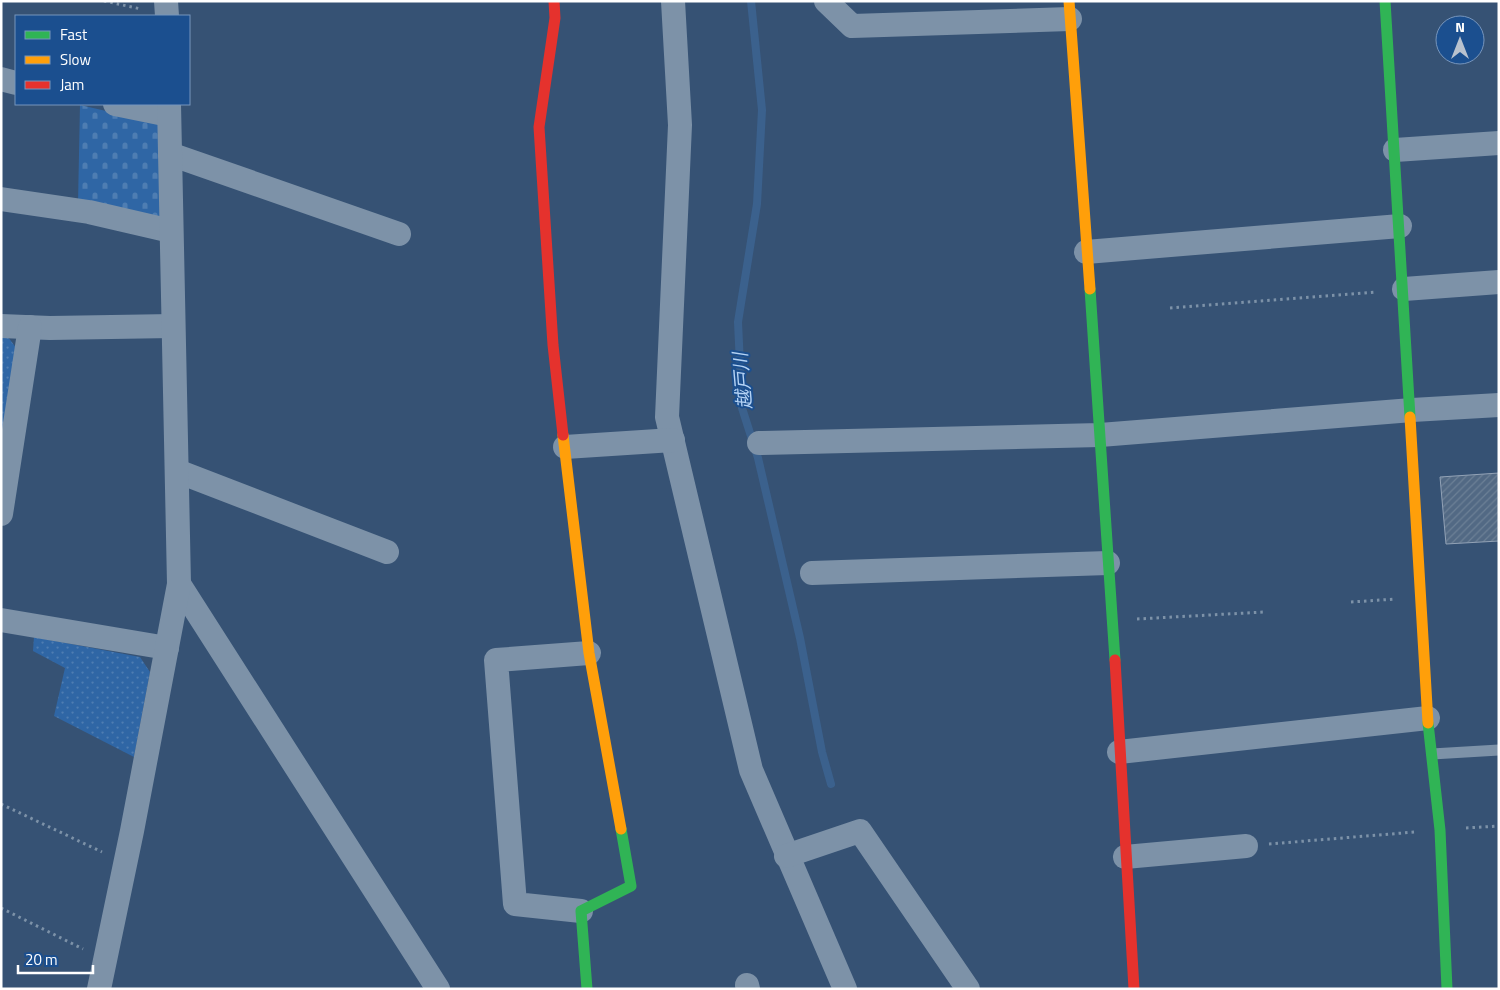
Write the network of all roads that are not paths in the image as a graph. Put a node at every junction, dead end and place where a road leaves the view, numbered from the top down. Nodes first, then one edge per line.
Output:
1 (554, 1) edge
2 (673, 1) edge
3 (826, 1) edge
4 (1385, 1) edge
5 (1069, 10) edge
6 (1, 79) edge
7 (15, 83) edge
8 (124, 105) edge
9 (169, 110) edge
10 (1499, 143) edge
11 (1395, 150) junction
12 (170, 154) junction
13 (1, 199) edge
14 (1400, 226) junction
15 (171, 231) junction
16 (399, 234) dead end
17 (1086, 252) junction
18 (1499, 282) edge
19 (1404, 290) junction
20 (1, 326) edge
21 (173, 326) junction
22 (30, 327) junction
23 (1499, 405) edge
24 (1412, 410) junction
25 (1100, 435) junction
26 (673, 440) junction
27 (759, 443) dead end
28 (565, 447) junction
29 (177, 471) junction
30 (4, 475) edge
31 (1, 514) edge
32 (387, 552) dead end
33 (1108, 563) junction
34 (812, 573) dead end
35 (179, 584) junction
36 (1, 620) edge
37 (167, 648) junction
38 (589, 653) junction
39 (1428, 718) junction
40 (1499, 750) edge
41 (1119, 752) junction
42 (1432, 754) junction
43 (1246, 846) road end
44 (786, 856) junction
45 (1125, 857) junction
46 (581, 911) junction
47 (99, 989) edge
48 (438, 989) edge
49 (587, 989) edge
50 (845, 989) edge
51 (968, 989) edge
52 (1134, 989) edge
53 (1447, 989) edge

1 - 28 street
2 - 26 street
3 - 5 street
4 - 11 street
5 - 17 street
6 - 7 street
8 - 9 street
9 - 12 street
10 - 11 street
11 - 14 street
12 - 15 street
12 - 16 street
13 - 15 street
14 - 17 street
14 - 19 street
15 - 21 street
17 - 25 street
18 - 19 street
19 - 24 street
20 - 22 street
21 - 22 street
21 - 29 street
22 - 30 street
23 - 24 street
24 - 25 street
24 - 39 street
25 - 27 street
25 - 33 street
26 - 28 street
26 - 44 street
28 - 38 street
29 - 32 street
29 - 35 street
30 - 31 street
33 - 34 street
33 - 41 street
35 - 37 street
35 - 48 street
36 - 37 street
37 - 47 street
38 - 46 street
38 - 46 street
39 - 41 street
39 - 42 street
40 - 42 lane
41 - 45 street
42 - 53 street
43 - 45 street
44 - 50 street
44 - 51 street
45 - 52 street
46 - 49 street

